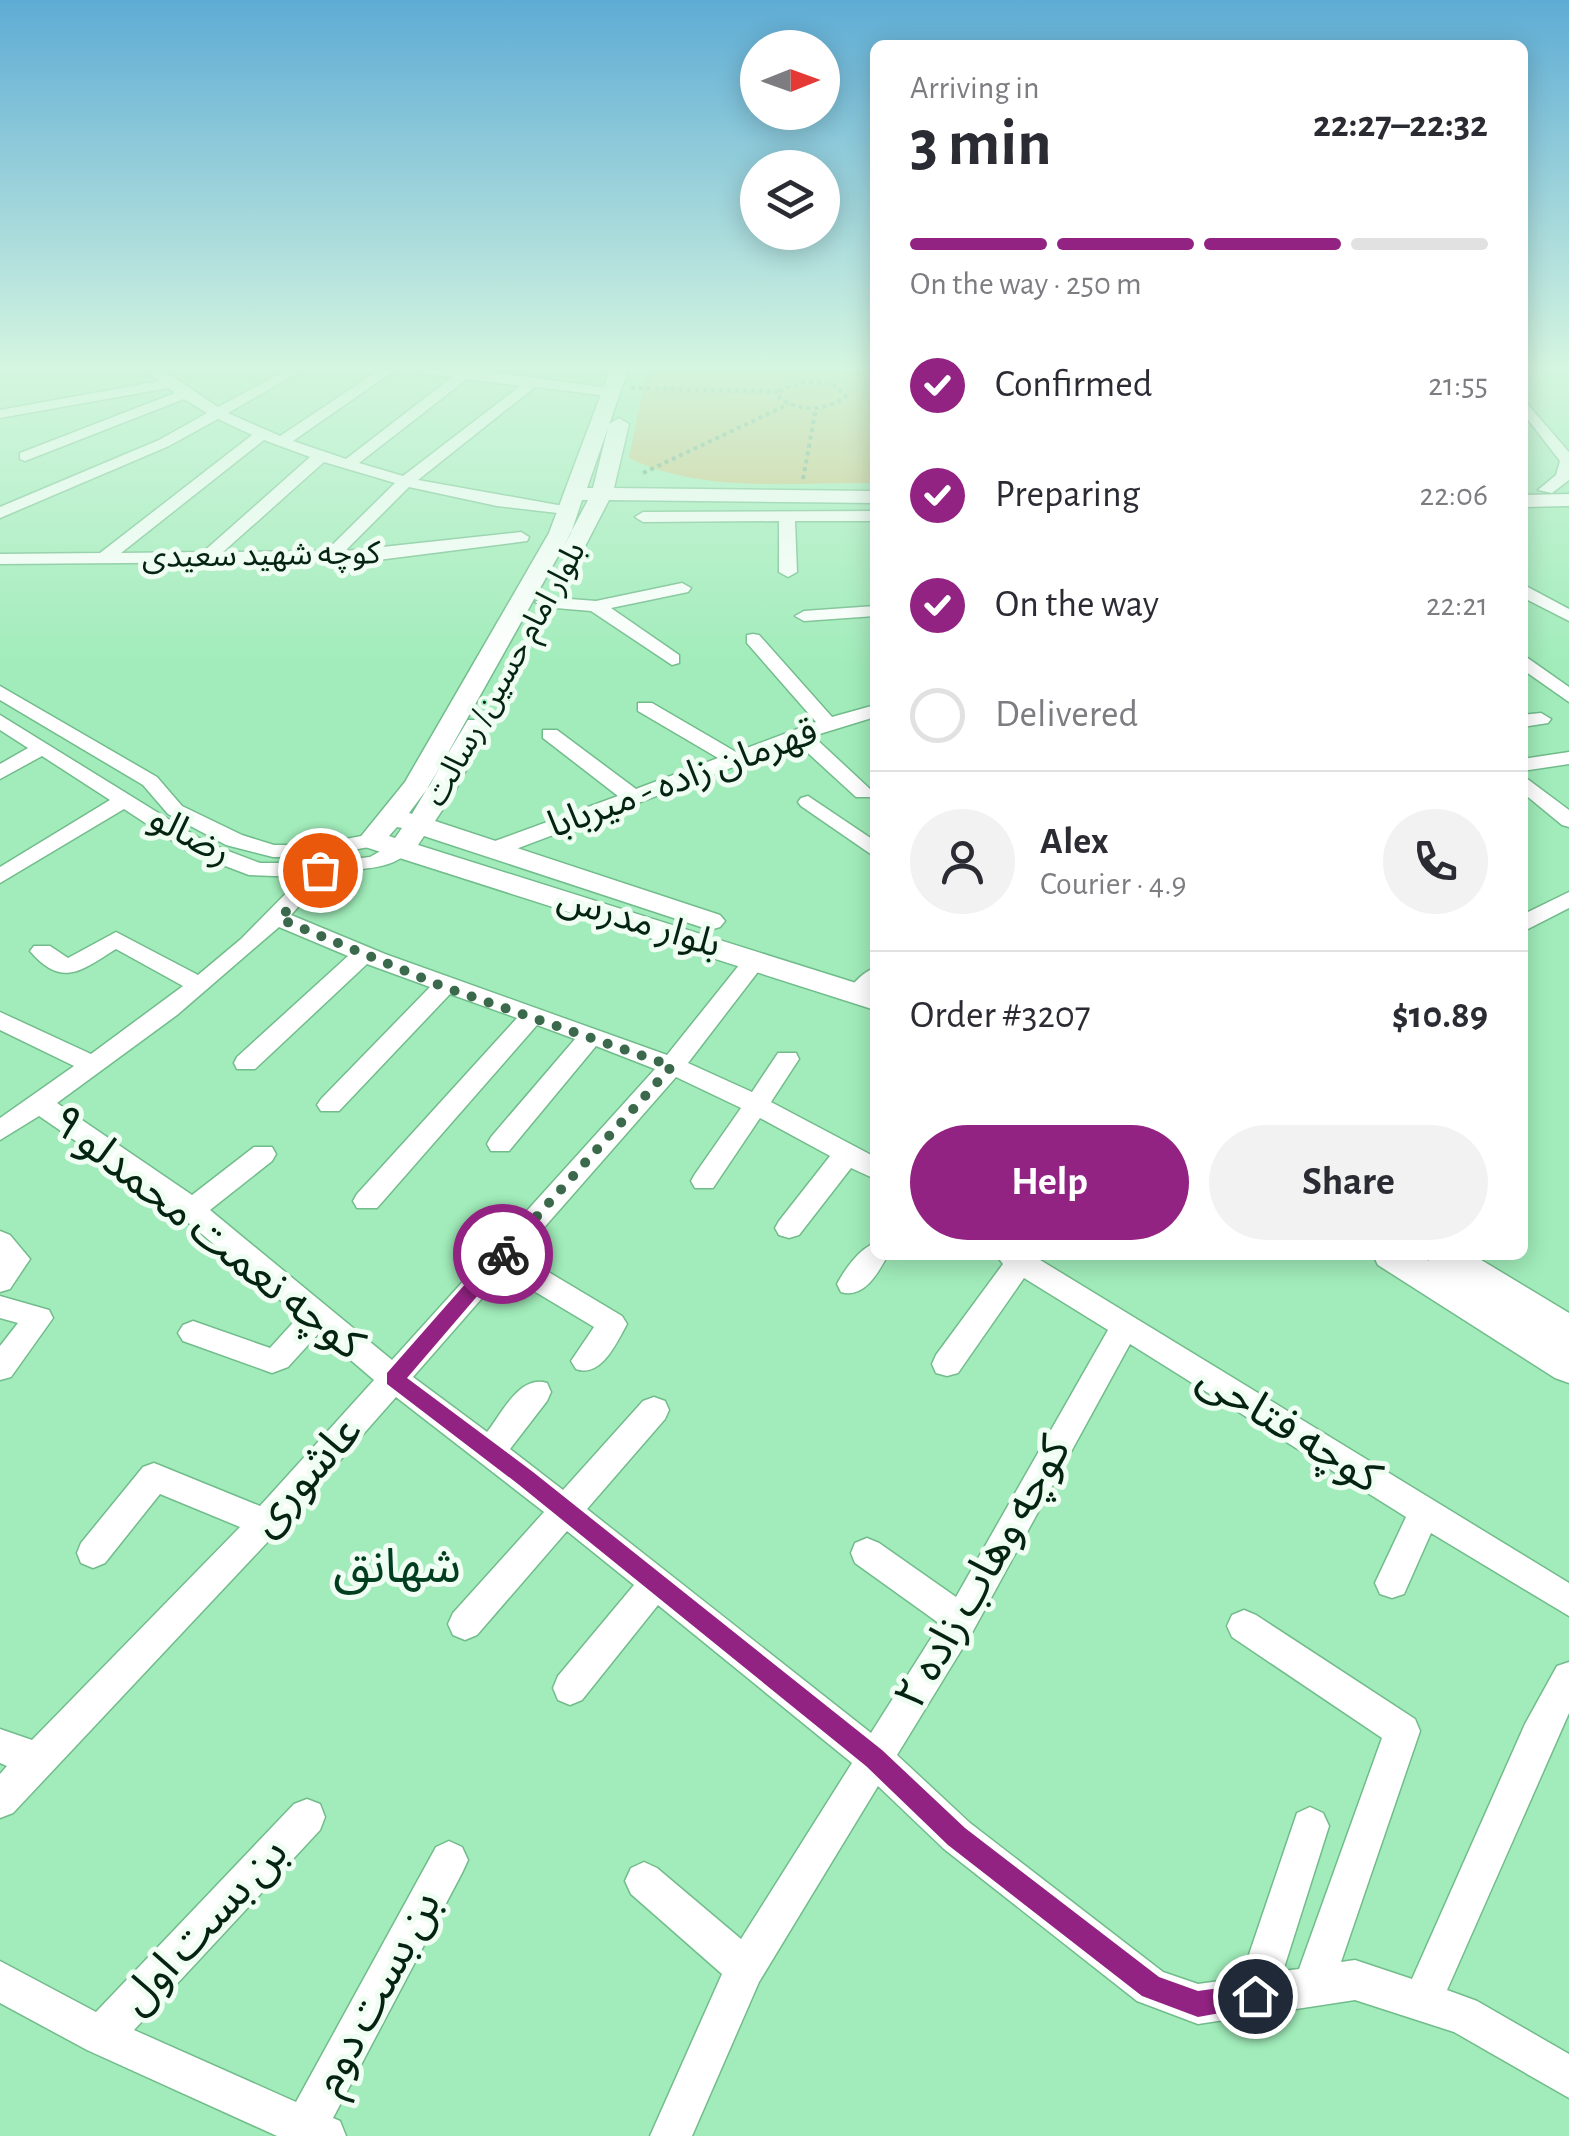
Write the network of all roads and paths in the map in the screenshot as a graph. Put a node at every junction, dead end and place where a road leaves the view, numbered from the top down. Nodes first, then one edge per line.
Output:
1 (98, 470) edge
2 (217, 470) edge
3 (305, 470) edge
4 (359, 470) edge
5 (421, 470) edge
6 (587, 470) edge
7 (622, 470) edge
8 (638, 470) edge
9 (805, 470) edge
10 (1566, 470) edge
11 (404, 483) junction
12 (604, 486) junction
13 (802, 486) junction
14 (670, 488) junction
15 (870, 488) edge
16 (1528, 490) edge
17 (1546, 490) junction
18 (1569, 490) edge
19 (870, 497) edge
20 (1569, 500) edge
21 (578, 501) junction
22 (1528, 501) edge
23 (0, 513) edge
24 (643, 516) dead end
25 (787, 516) junction
26 (870, 516) edge
27 (521, 537) dead end
28 (331, 556) junction
29 (104, 558) junction
30 (207, 558) junction
31 (0, 559) edge
32 (788, 572) dead end
33 (682, 588) dead end
34 (1528, 592) edge
35 (544, 602) junction
36 (596, 606) junction
37 (870, 611) edge
38 (804, 616) dead end
39 (1569, 616) edge
40 (754, 639) dead end
41 (672, 659) dead end
42 (1528, 664) edge
43 (1569, 672) edge
44 (1545, 678) junction
45 (1528, 681) edge
46 (0, 692) edge
47 (1569, 696) edge
48 (645, 707) dead end
49 (870, 713) edge
50 (853, 718) junction
51 (0, 721) edge
52 (828, 724) junction
53 (870, 731) edge
54 (550, 734) dead end
55 (800, 735) junction
56 (42, 748) junction
57 (1569, 758) edge
58 (734, 760) junction
59 (1528, 764) edge
60 (0, 773) edge
61 (688, 777) junction
62 (1528, 786) edge
63 (863, 794) dead end
64 (710, 796) dead end
65 (632, 797) junction
66 (124, 800) junction
67 (808, 802) dead end
68 (393, 817) junction
69 (1569, 821) edge
70 (422, 825) junction
71 (387, 844) junction
72 (870, 846) edge
73 (492, 850) junction
74 (320, 870) junction
75 (0, 876) edge
76 (1569, 899) edge
77 (280, 919) junction
78 (1528, 922) edge
79 (42, 952) dead end
80 (362, 956) junction
81 (756, 959) junction
82 (870, 984) edge
83 (198, 985) junction
84 (870, 985) edge
85 (444, 987) junction
86 (532, 1016) junction
87 (0, 1020) edge
88 (590, 1037) junction
89 (788, 1059) dead end
90 (246, 1063) dead end
91 (91, 1064) junction
92 (672, 1066) junction
93 (330, 1104) dead end
94 (760, 1104) junction
95 (13, 1116) edge
96 (500, 1144) dead end
97 (263, 1154) dead end
98 (847, 1154) junction
99 (870, 1166) edge
100 (704, 1181) dead end
101 (368, 1201) dead end
102 (192, 1210) junction
103 (789, 1228) dead end
104 (0, 1242) edge
105 (500, 1257) junction
106 (870, 1260) edge
107 (1014, 1260) edge
108 (1017, 1260) edge
109 (1399, 1260) edge
110 (1452, 1260) edge
111 (0, 1281) edge
112 (850, 1284) dead end
113 (0, 1307) edge
114 (319, 1314) junction
115 (1124, 1326) junction
116 (1569, 1332) edge
117 (193, 1333) dead end
118 (586, 1361) dead end
119 (947, 1364) dead end
120 (1569, 1367) edge
121 (0, 1368) edge
122 (394, 1379) junction
123 (536, 1392) dead end
124 (654, 1410) dead end
125 (490, 1451) junction
126 (563, 1509) junction
127 (1426, 1512) junction
128 (265, 1523) junction
129 (92, 1553) dead end
130 (867, 1553) dead end
131 (1392, 1583) dead end
132 (655, 1584) junction
133 (1569, 1601) edge
134 (961, 1620) junction
135 (465, 1624) dead end
136 (1244, 1626) dead end
137 (1569, 1678) edge
138 (570, 1688) dead end
139 (0, 1746) edge
140 (874, 1758) junction
141 (38, 1760) junction
142 (0, 1800) edge
143 (307, 1817) dead end
144 (1310, 1826) dead end
145 (449, 1860) dead end
146 (644, 1881) dead end
147 (745, 1968) junction
148 (0, 1981) edge
149 (1312, 1986) junction
150 (1255, 1996) junction
151 (1422, 2002) junction
152 (100, 2036) junction
153 (1569, 2077) edge
154 (315, 2131) edge
155 (671, 2136) edge

1 - 23 street
2 - 29 street
3 - 30 street
4 - 11 street
5 - 11 street
6 - 21 main road
7 - 12 main road, بلوار امام حسین/ رسالت
8 - 14 main road
9 - 13 path
10 - 17 street
11 - 21 street
11 - 28 street
12 - 14 main road
12 - 21 main road, بلوار امام حسین/ رسالت
12 - 21 main road
13 - 14 main road
13 - 15 main road
14 - 19 main road
14 - 21 main road
16 - 17 main road
17 - 18 main road
20 - 22 main road
21 - 35 main road, بلوار امام حسین/ رسالت
21 - 68 main road, بلوار امام حسین/ رسالت
24 - 25 street
25 - 26 street
25 - 32 street
27 - 28 street, کوچه شهید سعیدی
28 - 30 street, کوچه شهید سعیدی
29 - 30 street, کوچه شهید سعیدی
29 - 31 street, کوچه شهید سعیدی
33 - 36 street
34 - 39 street
35 - 36 street
35 - 70 main road, بلوار امام حسین/ رسالت
36 - 41 street
37 - 38 street
40 - 52 street
42 - 44 street
43 - 44 street
44 - 45 street
44 - 47 street
46 - 71 street, رضالو
48 - 58 street
49 - 50 street, قهرمان زاده - میربابا
50 - 52 street, قهرمان زاده - میربابا
50 - 53 street
51 - 56 street, رضالو
52 - 55 street, قهرمان زاده - میربابا
54 - 65 street
55 - 58 street, قهرمان زاده - میربابا
55 - 63 street
56 - 60 street
56 - 66 street, رضالو
57 - 59 street
58 - 61 street, قهرمان زاده - میربابا
61 - 64 street
61 - 65 street, قهرمان زاده - میربابا
62 - 69 street
65 - 73 street, قهرمان زاده - میربابا
66 - 74 street, رضالو
66 - 75 street
67 - 72 street
68 - 70 main road, بلوار مدرس
68 - 71 main road, بلوار امام حسین/ رسالت
70 - 71 main road, بلوار امام حسین/ رسالت
70 - 73 main road, بلوار مدرس
71 - 74 street, رضالو
71 - 81 main road, بلوار مدرس
73 - 82 main road, بلوار مدرس
74 - 77 street
76 - 78 street
77 - 80 street
77 - 83 street
79 - 83 street
80 - 85 street
80 - 90 street
81 - 84 main road, بلوار مدرس
81 - 92 street, عاشوری
83 - 91 street
85 - 86 street
85 - 93 street
86 - 88 street
86 - 101 street
87 - 91 street
88 - 92 street
88 - 96 street
89 - 94 street
91 - 95 street
92 - 94 street
92 - 105 street, عاشوری
94 - 98 street
94 - 100 street
95 - 102 street, کوچه نعمت محمدلو ۹
97 - 102 street
98 - 99 street
98 - 103 street
102 - 114 street, کوچه نعمت محمدلو ۹
104 - 111 street
105 - 118 street
105 - 122 street, عاشوری
106 - 112 street
107 - 119 street
108 - 115 street, کوچه فتاحی
109 - 120 main road
110 - 116 main road
113 - 121 street
114 - 117 street
114 - 122 street, کوچه نعمت محمدلو ۹
115 - 127 street, کوچه فتاحی
115 - 134 street, کوچه وهاب زاده ۲
122 - 125 street, کوچه نعمت محمدلو ۹
122 - 128 street, عاشوری
123 - 125 street
124 - 126 street
125 - 126 street, کوچه نعمت محمدلو ۹
126 - 132 street, کوچه نعمت محمدلو ۹
126 - 135 street
127 - 131 street
127 - 133 street, کوچه فتاحی
128 - 129 street
128 - 141 street, عاشوری
130 - 134 street
132 - 138 street
132 - 140 street, کوچه نعمت محمدلو ۹
134 - 140 street, کوچه وهاب زاده ۲
136 - 149 street
137 - 151 street
139 - 141 street
140 - 147 street, کوچه وهاب زاده ۲
140 - 150 street, کوچه نعمت محمدلو ۹
141 - 142 street, عاشوری
143 - 152 street, بن بست اول
144 - 150 street
145 - 154 street, بن بست دوم
146 - 147 street
147 - 155 street, کوچه وهاب زاده ۲
148 - 152 street
149 - 150 street, کوچه نعمت محمدلو ۹
149 - 151 street, کوچه نعمت محمدلو ۹
151 - 153 street, کوچه نعمت محمدلو ۹
152 - 154 street

